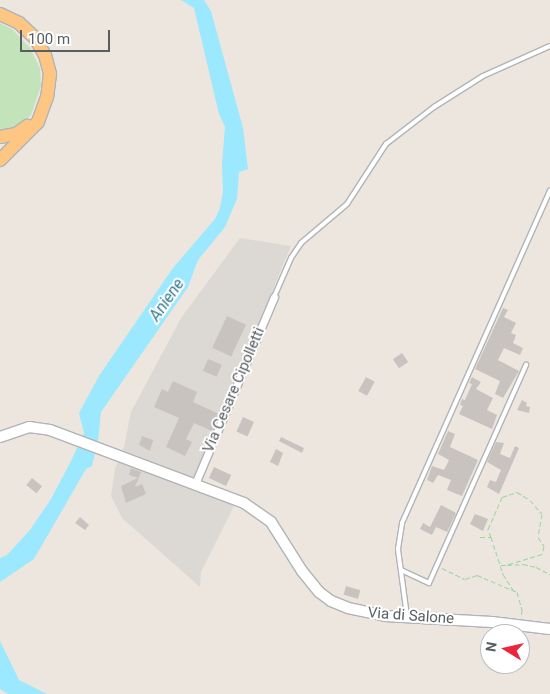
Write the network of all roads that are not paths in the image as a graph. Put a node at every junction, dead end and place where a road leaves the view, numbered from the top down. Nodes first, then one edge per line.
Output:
1 (0, 14) edge
2 (0, 19) edge
3 (550, 46) edge
4 (36, 120) junction
5 (0, 137) edge
6 (0, 160) edge
7 (550, 190) edge
8 (274, 297) joint
9 (526, 365) dead end
10 (0, 437) edge
11 (195, 484) junction
12 (401, 570) junction
13 (407, 616) junction
14 (550, 629) edge

1 - 4 highway
2 - 4 highway
3 - 8 lane
4 - 5 highway
4 - 6 highway
7 - 12 lane
8 - 11 street, Via Cesare Cipolletti
9 - 12 lane
10 - 11 street, Via di Salone
11 - 13 street, Via di Salone
12 - 13 lane
13 - 14 street, Via di Salone

